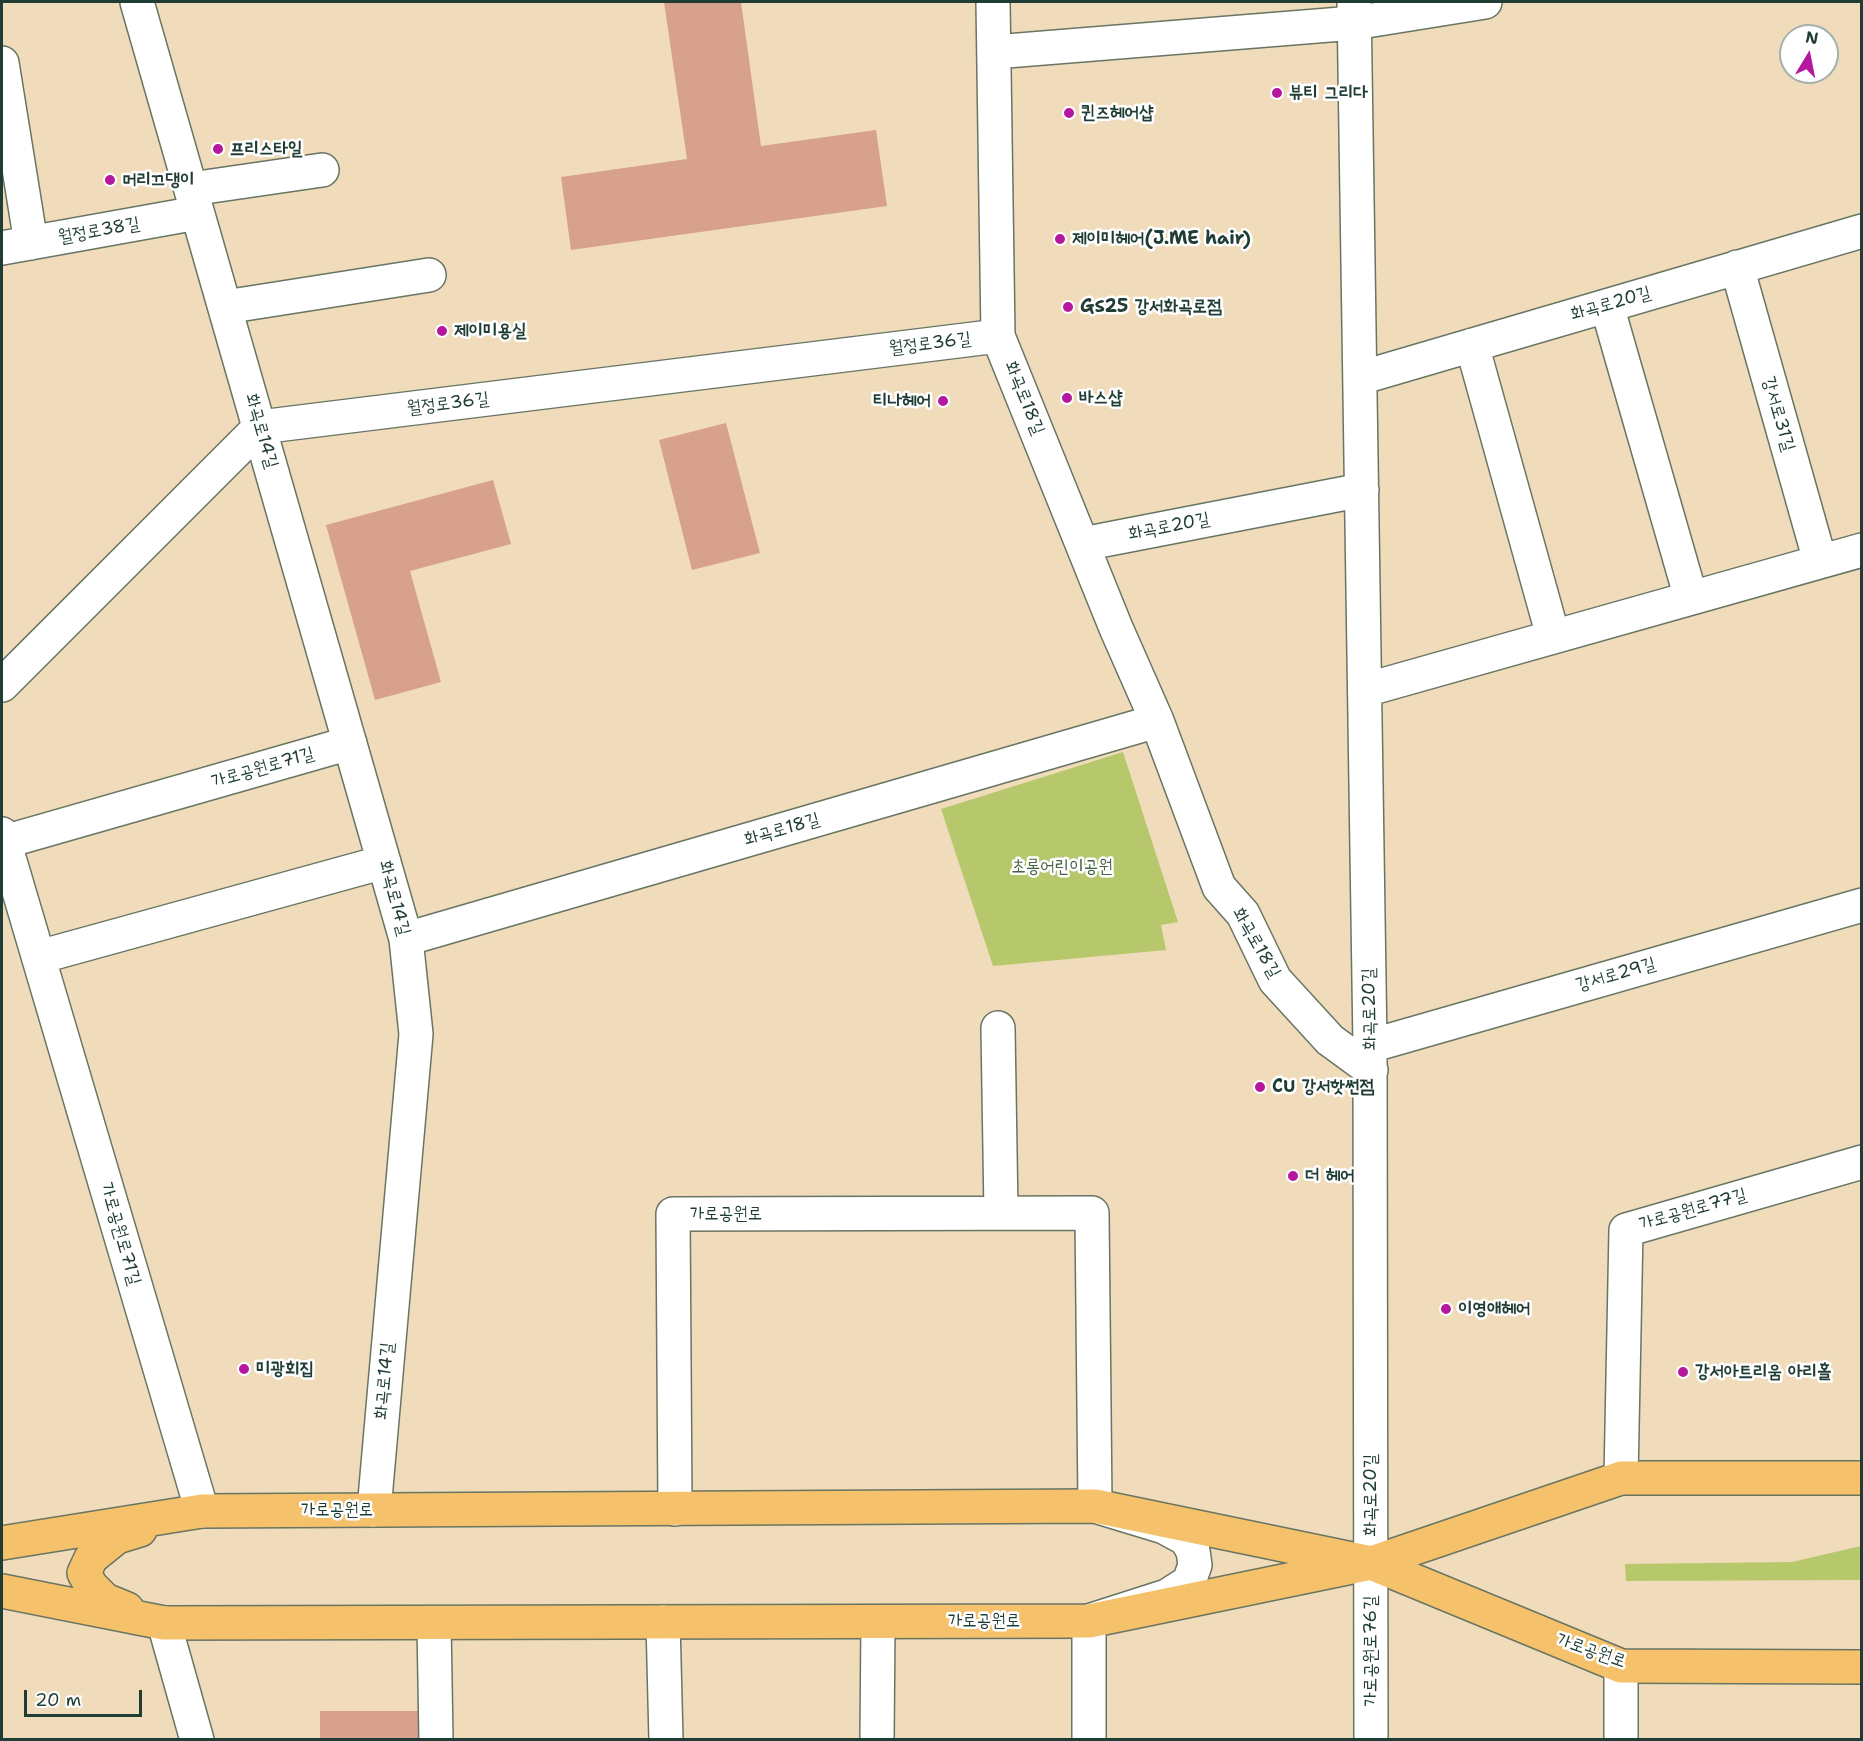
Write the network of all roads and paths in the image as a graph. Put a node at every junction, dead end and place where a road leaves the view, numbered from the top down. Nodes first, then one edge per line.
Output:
1 (137, 2) edge
2 (993, 2) edge
3 (1485, 2) edge
4 (1354, 12) edge
5 (994, 52) junction
6 (2, 63) edge
7 (322, 170) dead end
8 (194, 201) junction
9 (1861, 232) edge
10 (16, 246) edge
11 (1737, 267) junction
12 (429, 275) dead end
13 (1607, 306) junction
14 (225, 307) junction
15 (998, 336) junction
16 (1472, 345) junction
17 (1360, 378) junction
18 (260, 427) junction
19 (1362, 490) junction
20 (1083, 544) junction
21 (1862, 550) edge
22 (1820, 561) junction
23 (1691, 597) junction
24 (1553, 636) junction
25 (2, 685) edge
26 (1365, 690) junction
27 (1158, 721) junction
28 (350, 743) junction
29 (3, 838) edge
30 (384, 862) junction
31 (1862, 905) edge
32 (406, 939) junction
33 (39, 957) junction
34 (998, 1028) dead end
35 (1371, 1058) junction
36 (1862, 1162) edge
37 (1001, 1213) junction
38 (1621, 1478) junction
39 (1862, 1478) edge
40 (1095, 1506) junction
41 (675, 1509) junction
42 (374, 1510) junction
43 (202, 1511) junction
44 (2, 1543) edge
45 (1371, 1563) junction
46 (2, 1591) edge
47 (1089, 1621) junction
48 (663, 1622) junction
49 (878, 1622) junction
50 (164, 1623) junction
51 (434, 1623) junction
52 (1622, 1666) junction
53 (1862, 1667) edge
54 (197, 1740) edge
55 (436, 1740) edge
56 (666, 1740) edge
57 (878, 1740) edge
58 (1089, 1740) edge
59 (1371, 1740) edge
60 (1621, 1740) edge

1 - 8 street, 화곡로14길
2 - 5 street, 화곡로18길
3 - 4 street
4 - 5 street
4 - 17 street, 화곡로20길
5 - 15 street, 화곡로18길
6 - 10 street
7 - 8 street
8 - 10 street, 월정로38길
8 - 14 street, 화곡로14길
9 - 11 street, 화곡로20길
11 - 13 street, 화곡로20길
11 - 22 street, 강서로31길
12 - 14 street
13 - 16 street, 화곡로20길
13 - 23 street
14 - 18 street, 화곡로14길
15 - 18 street, 월정로36길
15 - 20 street, 화곡로18길
16 - 17 street, 화곡로20길
16 - 24 street
17 - 19 street, 화곡로20길
18 - 25 street
18 - 28 street, 화곡로14길
19 - 20 street, 화곡로20길
19 - 26 street, 화곡로20길
20 - 27 street, 화곡로18길
21 - 22 street
22 - 23 street
23 - 24 street
24 - 26 street
26 - 35 street, 화곡로20길
27 - 32 street, 화곡로18길
27 - 35 street, 화곡로18길
28 - 29 street, 가로공원로71길
28 - 30 street, 화곡로14길
29 - 33 street, 가로공원로71길
30 - 32 street, 화곡로14길
30 - 33 street
31 - 35 street, 강서로29길
32 - 42 street, 화곡로14길
33 - 43 street, 가로공원로71길
34 - 37 street
35 - 45 street, 화곡로20길
36 - 38 street, 가로공원로77길
37 - 40 street, 가로공원로
37 - 41 street, 가로공원로
38 - 39 main road, 가로공원로
38 - 45 main road, 가로공원로
40 - 41 main road, 가로공원로
40 - 45 main road, 가로공원로
40 - 47 street
41 - 42 main road, 가로공원로
42 - 43 main road, 가로공원로
43 - 44 main road, 가로공원로
43 - 50 main road
45 - 47 main road, 가로공원로
45 - 52 main road, 가로공원로
45 - 59 street, 가로공원로76길
46 - 50 main road, 가로공원로
47 - 49 main road, 가로공원로
47 - 58 street
48 - 49 main road, 가로공원로
48 - 51 main road, 가로공원로
48 - 56 street
49 - 57 street
50 - 51 main road, 가로공원로
50 - 54 street
51 - 55 street
52 - 53 main road, 가로공원로
52 - 60 street

